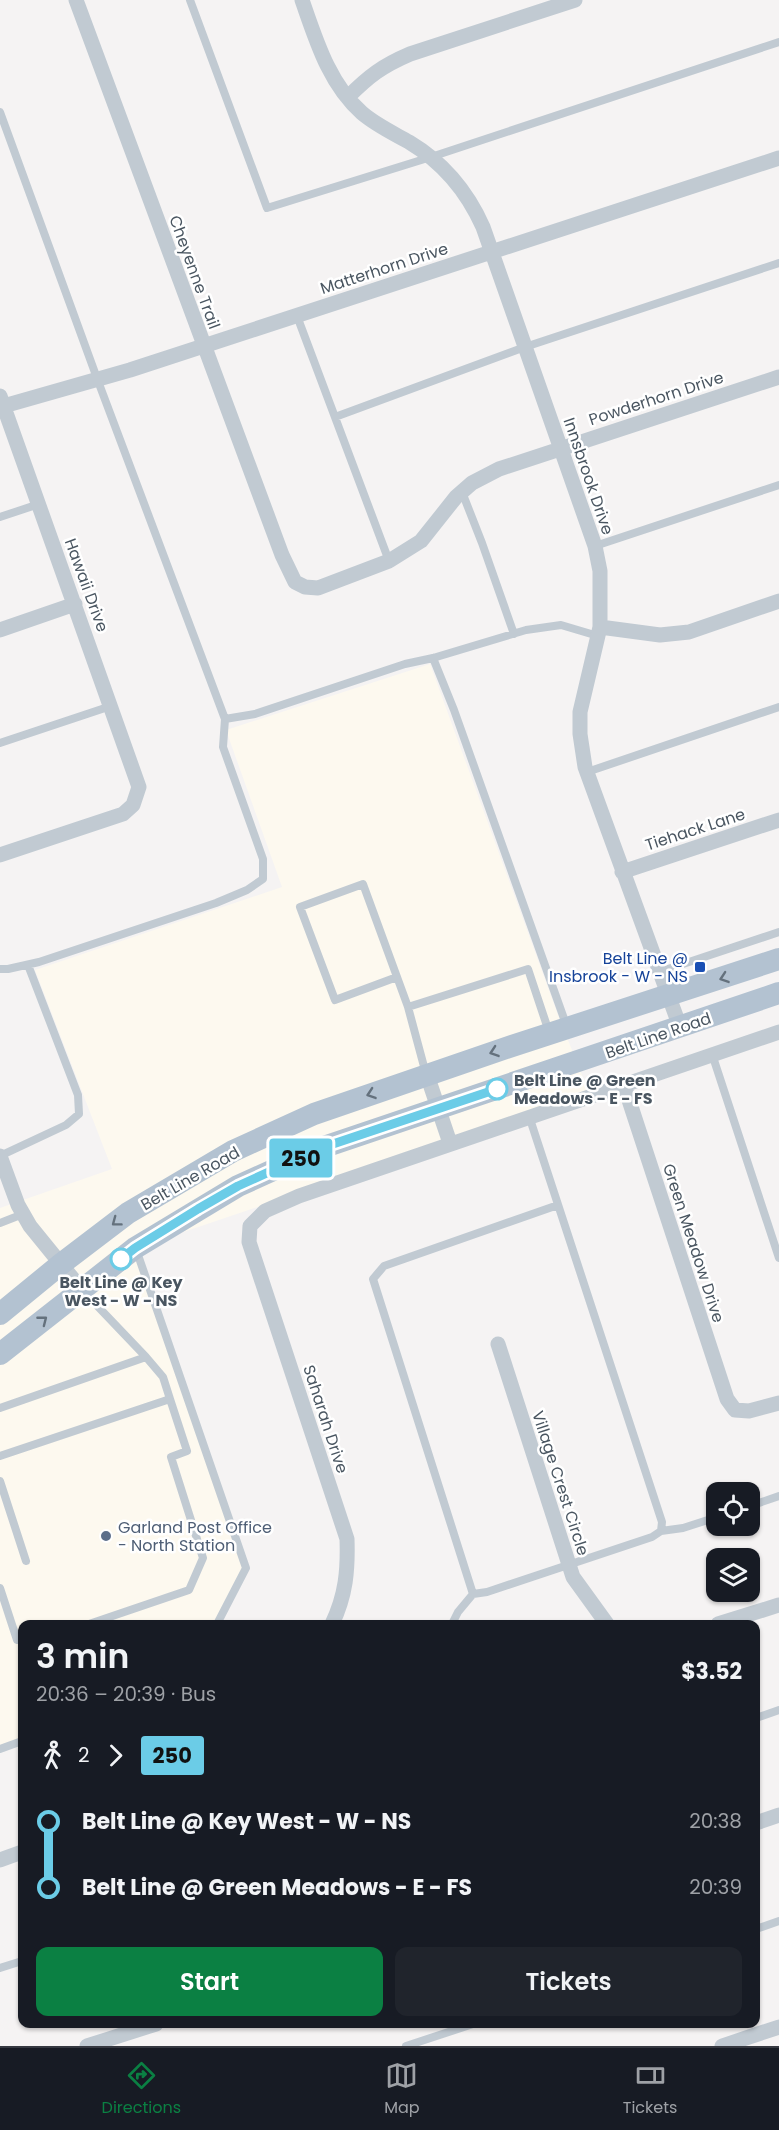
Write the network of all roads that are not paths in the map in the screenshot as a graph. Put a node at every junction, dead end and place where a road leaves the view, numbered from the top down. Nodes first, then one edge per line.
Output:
1 (76, 0) edge
2 (190, 0) edge
3 (302, 0) edge
4 (575, 0) edge
5 (779, 42) edge
6 (348, 97) junction
7 (0, 112) edge
8 (431, 157) junction
9 (779, 158) edge
10 (491, 251) junction
11 (779, 263) edge
12 (297, 315) junction
13 (203, 346) junction
14 (525, 346) junction
15 (779, 377) edge
16 (98, 381) junction
17 (1, 403) edge
18 (334, 417) junction
19 (561, 448) junction
20 (779, 485) edge
21 (462, 492) junction
22 (39, 504) junction
23 (0, 517) edge
24 (595, 546) junction
25 (282, 555) joint
26 (389, 561) junction
27 (779, 601) edge
28 (75, 604) junction
29 (0, 630) edge
30 (599, 631) junction
31 (514, 634) junction
32 (433, 658) junction
33 (111, 706) junction
34 (779, 707) edge
35 (225, 719) junction
36 (0, 742) edge
37 (587, 772) junction
38 (779, 820) edge
39 (0, 855) edge
40 (622, 872) junction
41 (779, 932) edge
42 (779, 959) edge
43 (28, 964) junction
44 (0, 969) edge
45 (659, 972) junction
46 (397, 977) junction
47 (779, 993) edge
48 (669, 997) junction
49 (408, 1007) junction
50 (680, 1027) junction
51 (559, 1031) junction
52 (779, 1032) edge
53 (712, 1054) junction
54 (427, 1075) junction
55 (624, 1085) junction
56 (438, 1108) junction
57 (529, 1116) junction
58 (450, 1143) junction
59 (0, 1156) edge
60 (558, 1205) junction
61 (23, 1214) junction
62 (0, 1223) edge
63 (135, 1248) junction
64 (779, 1258) edge
65 (61, 1264) junction
66 (82, 1290) junction
67 (0, 1314) edge
68 (498, 1344) dead end
69 (0, 1354) edge
70 (146, 1357) junction
71 (170, 1399) junction
72 (779, 1403) edge
73 (0, 1407) edge
74 (0, 1456) edge
75 (0, 1481) edge
76 (779, 1496) edge
77 (760, 1503) edge
78 (706, 1521) edge
79 (661, 1531) junction
80 (26, 1561) dead end
81 (569, 1566) junction
82 (0, 1588) edge
83 (473, 1594) junction
84 (779, 1605) edge
85 (101, 1620) edge
86 (220, 1620) edge
87 (334, 1620) edge
88 (454, 1620) edge
89 (604, 1620) edge
90 (731, 1620) edge
91 (18, 1639) edge
92 (779, 1710) edge
93 (760, 1717) edge
94 (18, 1742) edge
95 (0, 1749) edge
96 (779, 1815) edge
97 (760, 1822) edge
98 (18, 1853) edge
99 (0, 1860) edge
100 (779, 1921) edge
101 (760, 1928) edge
102 (18, 1962) edge
103 (0, 1968) edge
104 (779, 2027) edge
105 (143, 2028) edge
106 (461, 2028) edge
107 (87, 2046) edge
108 (406, 2046) edge
109 (722, 2046) edge

1 - 13 street, Cheyenne Trail
2 - 8 lane
3 - 6 street, Innsbrook Drive
4 - 6 street
5 - 8 lane
6 - 8 street, Innsbrook Drive
7 - 16 lane
8 - 10 street, Innsbrook Drive
9 - 10 street, Matterhorn Drive
10 - 12 street, Matterhorn Drive
10 - 14 street, Innsbrook Drive
11 - 14 lane
12 - 13 street, Matterhorn Drive
12 - 18 lane
13 - 16 street, Matterhorn Drive
13 - 25 street, Cheyenne Trail
14 - 18 lane
14 - 19 street, Innsbrook Drive
15 - 19 street, Powderhorn Drive
16 - 17 street, Matterhorn Drive
16 - 35 lane
17 - 22 street, Hawaii Drive
18 - 26 lane
19 - 21 street, Powderhorn Drive
19 - 24 street, Innsbrook Drive
20 - 24 lane
21 - 26 street, Powderhorn Drive
21 - 31 lane
22 - 23 lane
22 - 28 street, Hawaii Drive
24 - 30 street, Innsbrook Drive
25 - 26 street, Powderhorn Drive
27 - 30 street
28 - 29 street
28 - 33 street, Hawaii Drive
30 - 31 lane
30 - 37 street, Innsbrook Drive
31 - 32 lane
32 - 35 lane
32 - 51 lane
33 - 36 lane
33 - 39 street, Hawaii Drive
34 - 37 lane
35 - 43 lane
37 - 40 street, Innsbrook Drive
38 - 40 street, Tiehack Lane
40 - 45 street, Innsbrook Drive
41 - 45 lane
42 -> 48 main road, Belt Line Road
43 - 44 lane
43 - 59 lane
45 - 48 street, Innsbrook Drive
46 - 46 lane
46 - 49 lane
47 - 50 main road, Belt Line Road
48 - 50 street, Innsbrook Drive
48 - 51 main road, Belt Line Road
49 - 51 lane
49 - 54 lane
50 - 56 main road, Belt Line Road
51 -> 54 main road, Belt Line Road
52 - 53 street
53 - 55 street
53 - 64 lane
54 - 56 street
54 -> 65 main road, Belt Line Road
55 - 57 street
55 - 72 street, Green Meadow Drive
56 - 58 street
56 - 63 main road, Belt Line Road
57 - 58 street
57 - 60 lane
58 - 87 street, Saharah Drive
59 - 61 street
60 - 79 lane
60 - 83 lane
61 - 62 lane
61 - 65 street
63 - 66 main road, Belt Line Road
63 - 86 lane
65 - 66 street
65 - 67 main road, Belt Line Road
69 -> 66 main road, Belt Line Road
66 - 70 lane
68 - 81 street, Village Crest Circle
70 - 71 lane
70 - 73 lane
71 - 74 lane
71 - 85 lane
75 - 80 lane
76 - 77 lane
78 - 79 lane
79 - 81 lane
81 - 83 lane
81 - 89 street, Village Crest Circle
82 - 91 lane
83 - 88 lane
84 - 90 street
92 - 93 lane
94 - 95 lane
96 - 97 street
98 - 99 street
100 - 101 lane
102 - 103 lane
104 - 109 street
105 - 107 street
106 - 108 lane

